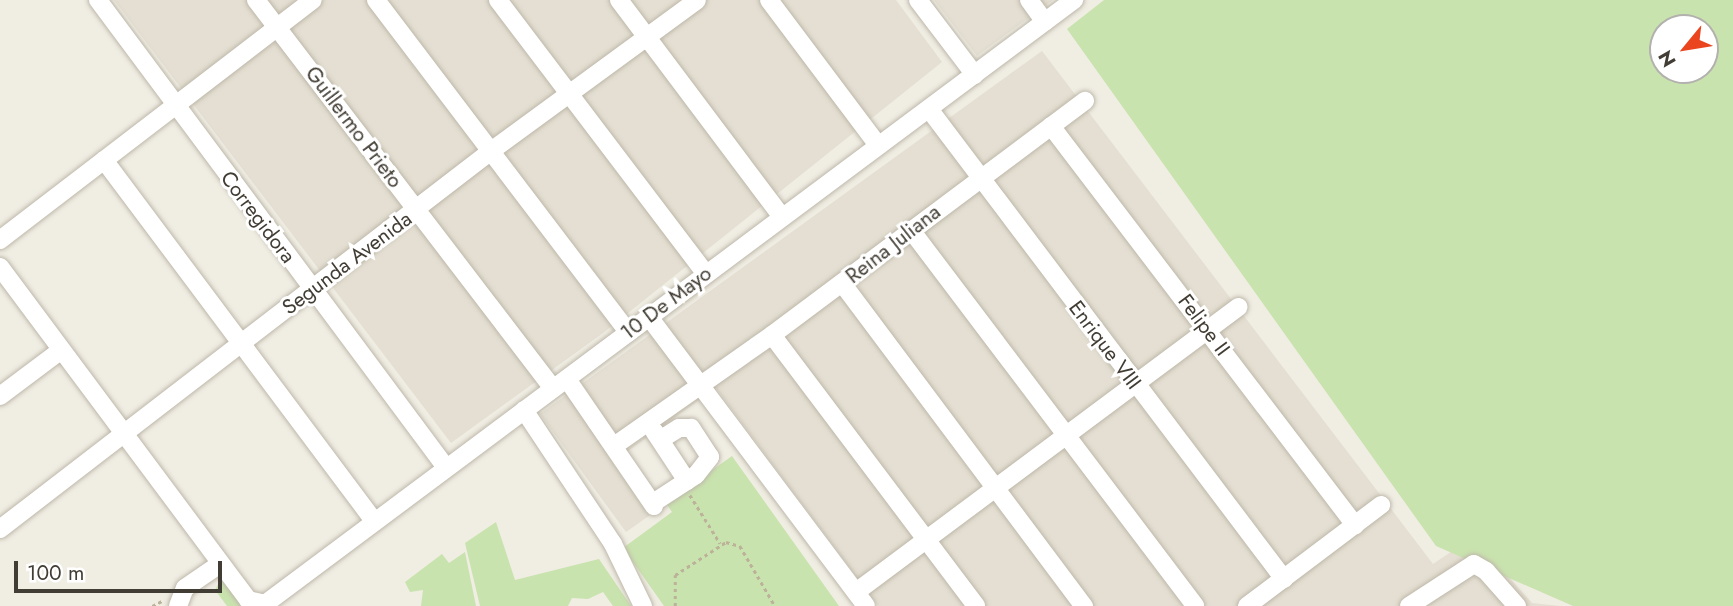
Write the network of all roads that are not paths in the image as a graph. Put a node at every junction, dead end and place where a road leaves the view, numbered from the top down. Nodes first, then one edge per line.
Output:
1 (98, 0) edge
2 (256, 0) edge
3 (313, 0) edge
4 (376, 0) edge
5 (498, 0) edge
6 (619, 0) edge
7 (696, 0) edge
8 (769, 0) edge
9 (918, 0) edge
10 (1029, 0) edge
11 (1074, 0) edge
12 (1045, 22) junction
13 (277, 28) junction
14 (648, 36) junction
15 (975, 75) junction
16 (570, 92) junction
17 (1085, 102) dead end
18 (175, 106) junction
19 (929, 109) junction
20 (1051, 126) junction
21 (878, 145) junction
22 (491, 151) junction
23 (104, 160) junction
24 (981, 176) junction
25 (417, 210) junction
26 (782, 217) junction
27 (911, 230) junction
28 (0, 240) edge
29 (0, 267) edge
30 (705, 273) junction
31 (842, 283) junction
32 (312, 289) junction
33 (1238, 307) dead end
34 (649, 317) junction
35 (1207, 330) junction
36 (628, 332) junction
37 (772, 335) junction
38 (240, 345) junction
39 (60, 351) junction
40 (1133, 382) junction
41 (560, 384) junction
42 (700, 386) junction
43 (0, 396) edge
44 (524, 410) junction
45 (648, 423) junction
46 (1064, 435) junction
47 (124, 436) junction
48 (660, 440) junction
49 (614, 446) junction
50 (444, 467) junction
51 (685, 482) junction
52 (996, 487) junction
53 (1381, 505) dead end
54 (374, 521) junction
55 (1355, 525) junction
56 (0, 529) edge
57 (927, 539) junction
58 (220, 564) junction
59 (1284, 579) junction
60 (861, 599) edge
61 (257, 605) edge
62 (178, 606) edge
63 (643, 606) edge
64 (976, 606) edge
65 (1084, 606) edge
66 (1195, 606) edge
67 (1247, 606) edge
68 (1409, 606) edge
69 (1517, 606) edge

1 - 18 street, Corregidora
2 - 13 street, Guillermo Prieto
3 - 13 street
4 - 22 street
5 - 16 street
6 - 14 street
7 - 14 street, Segunda Avenida
8 - 21 street
9 - 15 street
10 - 12 street
11 - 12 street, 10 De Mayo
12 - 15 street, 10 De Mayo
13 - 18 street
13 - 25 street, Guillermo Prieto
14 - 16 street, Segunda Avenida
14 - 26 street
15 - 19 street, 10 De Mayo
16 - 22 street, Segunda Avenida
16 - 30 street
17 - 20 street, Reina Juliana
18 - 23 street
18 - 32 street, Corregidora
19 - 21 street, 10 De Mayo
19 - 24 street, Enrique VIII
20 - 24 street, Reina Juliana
20 - 35 street, Felipe II
21 - 26 street, 10 De Mayo
22 - 25 street, Segunda Avenida
22 - 36 street
23 - 28 street
23 - 38 street
24 - 27 street, Reina Juliana
24 - 40 street, Enrique VIII
25 - 32 street, Segunda Avenida
25 - 41 street, Guillermo Prieto
26 - 30 street, 10 De Mayo
27 - 31 street, Reina Juliana
27 - 46 street
29 - 39 street
30 - 34 street, 10 De Mayo
31 - 37 street, Reina Juliana
31 - 52 street
32 - 38 street, Segunda Avenida
32 - 50 street, Corregidora
33 - 35 street
34 - 36 street, 10 De Mayo
34 - 42 street
35 - 40 street
35 - 55 street, Felipe II
36 - 41 street, 10 De Mayo
37 - 42 street, Reina Juliana
37 - 57 street
38 - 47 street, Segunda Avenida
38 - 54 street
39 - 43 street
39 - 47 street
40 - 46 street
40 - 59 street, Enrique VIII
41 - 44 street, 10 De Mayo
41 - 49 street, Guillermo Prieto
42 - 45 street, Reina Juliana
42 - 60 street
44 - 50 street, 10 De Mayo
44 - 63 street
45 - 48 street
45 - 49 street, Reina Juliana
46 - 52 street
46 - 66 street
47 - 56 street, Segunda Avenida
47 - 58 street
48 - 51 street
48 - 51 street
49 - 51 street, Guillermo Prieto
50 - 54 street, 10 De Mayo
52 - 57 street
52 - 65 street
53 - 55 street
54 - 61 street, 10 De Mayo
55 - 59 street
57 - 60 street
57 - 64 street
58 - 61 street
58 - 62 street
59 - 67 street
68 - 69 street

